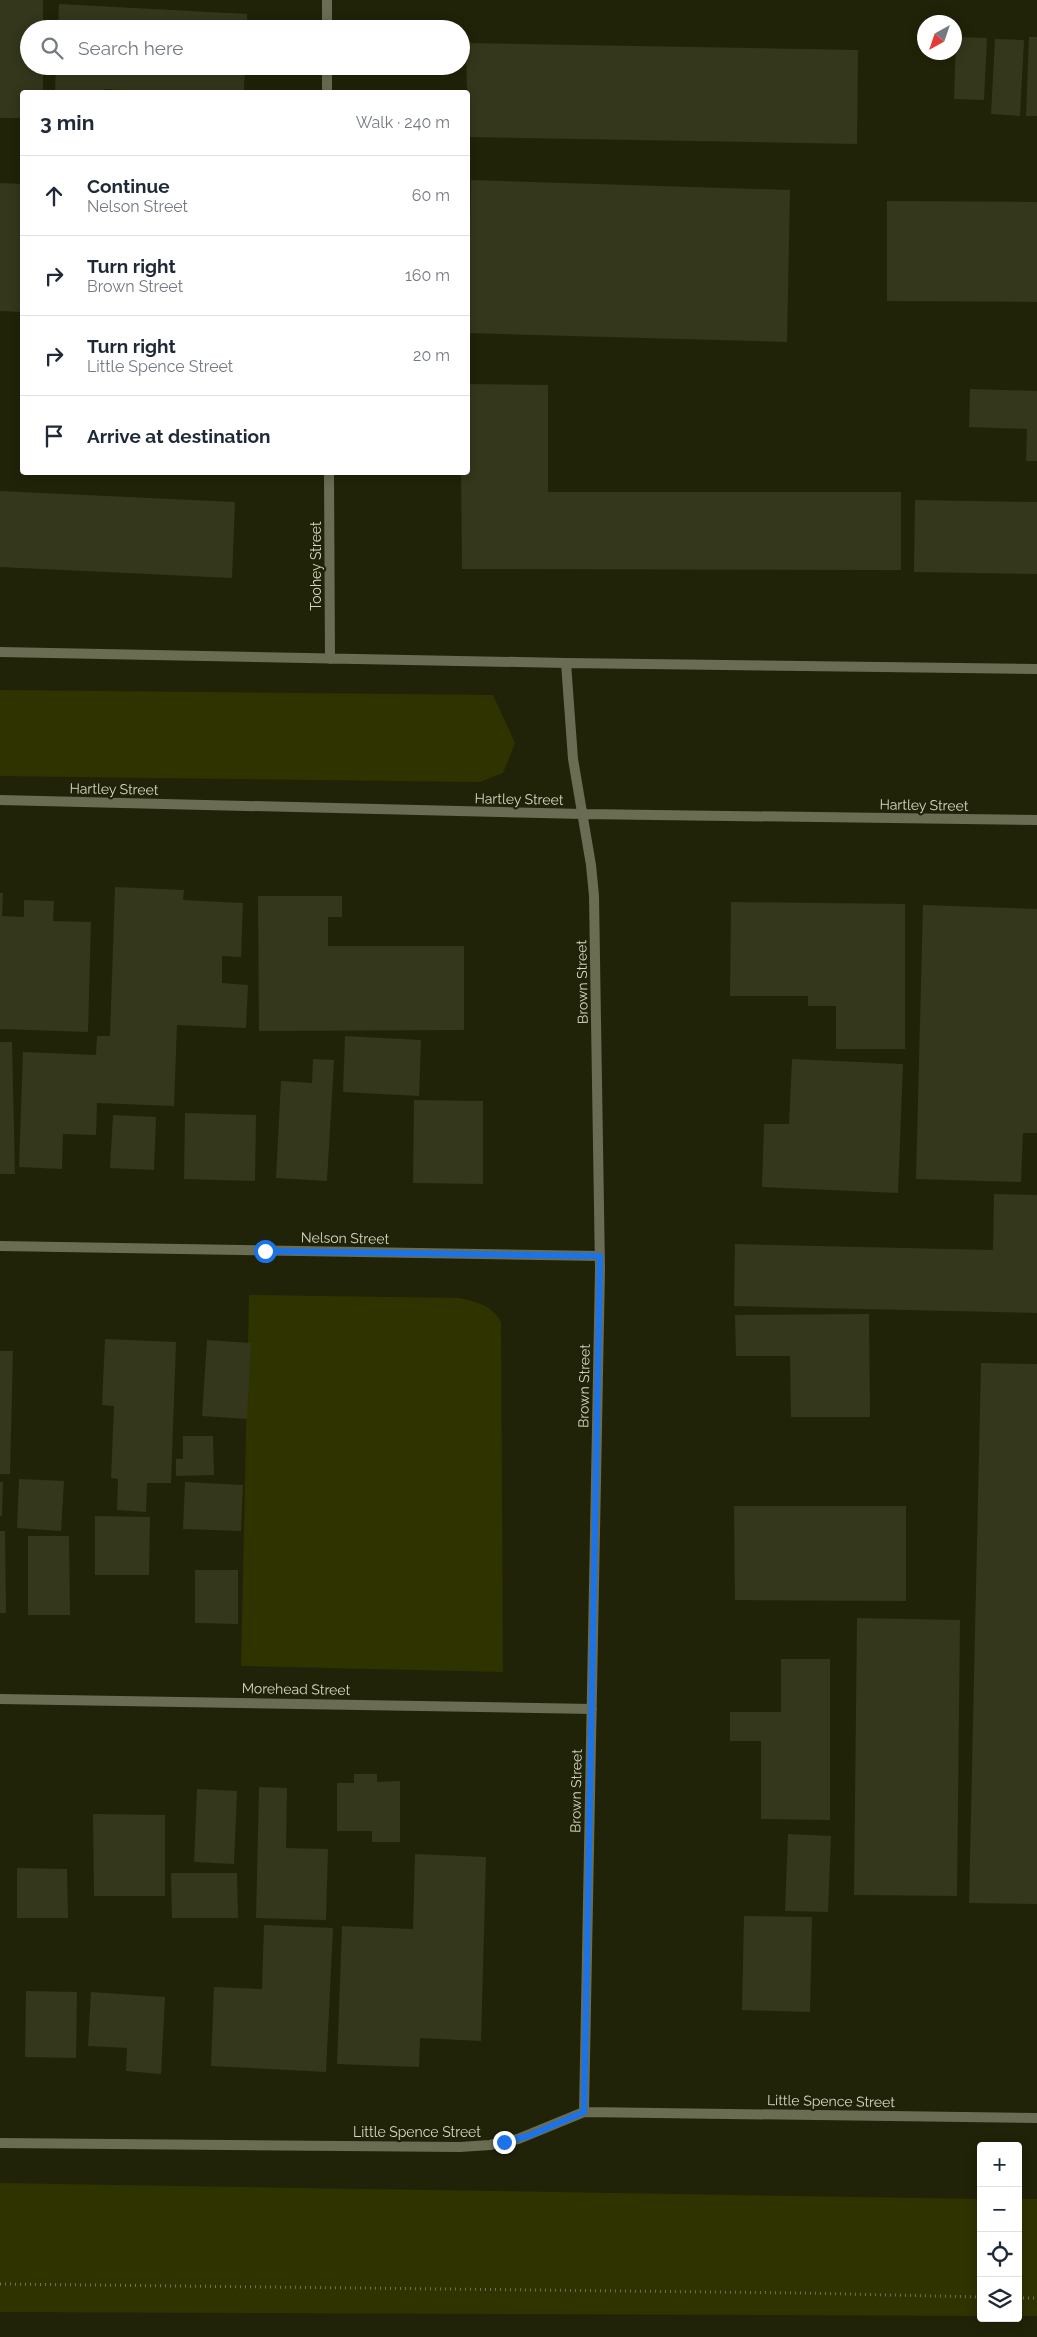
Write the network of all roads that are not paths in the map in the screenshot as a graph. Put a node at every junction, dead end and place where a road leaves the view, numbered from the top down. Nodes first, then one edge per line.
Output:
1 (327, 0) edge
2 (327, 20) edge
3 (327, 75) edge
4 (327, 90) edge
5 (329, 475) edge
6 (0, 652) edge
7 (330, 659) junction
8 (566, 663) junction
9 (1037, 669) edge
10 (0, 800) edge
11 (583, 814) junction
12 (1037, 820) edge
13 (0, 1246) edge
14 (600, 1256) junction
15 (0, 1699) edge
16 (592, 1709) junction
17 (584, 2112) junction
18 (1037, 2118) edge
19 (0, 2143) edge

1 - 2 street
3 - 4 street
5 - 7 street, Toohey Street
6 - 7 street
7 - 8 street
8 - 9 street
8 - 11 street, Brown Street
10 - 11 street, Hartley Street
11 - 12 street, Hartley Street
11 - 14 street, Brown Street
13 - 14 street, Nelson Street
14 - 16 street, Brown Street
15 - 16 street, Morehead Street
16 - 17 street, Brown Street
17 - 18 street, Little Spence Street
17 - 19 street, Little Spence Street

